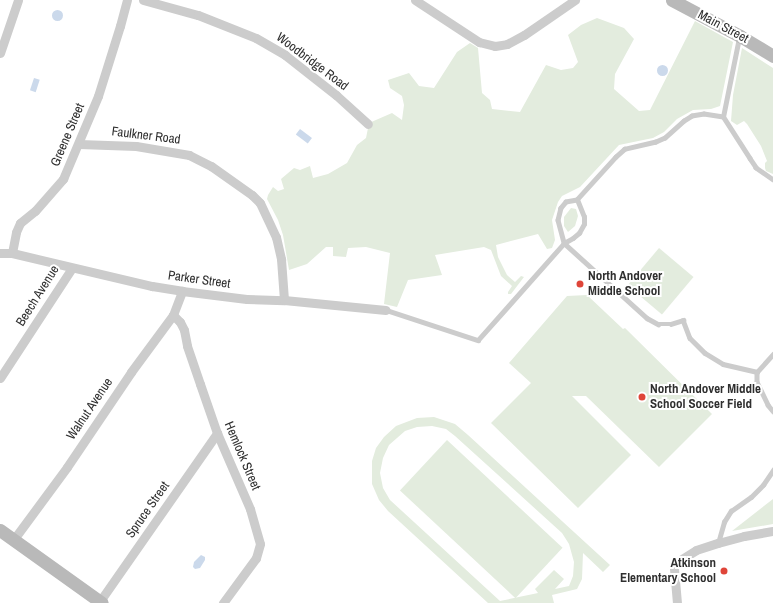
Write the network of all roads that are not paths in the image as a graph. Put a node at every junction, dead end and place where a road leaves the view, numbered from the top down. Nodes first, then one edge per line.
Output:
1 (18, 0) edge
2 (126, 0) edge
3 (143, 0) edge
4 (415, 0) edge
5 (575, 0) edge
6 (672, 0) edge
7 (740, 36) junction
8 (0, 54) edge
9 (773, 56) edge
10 (723, 117) junction
11 (368, 124) dead end
12 (79, 144) junction
13 (773, 180) edge
14 (577, 200) junction
15 (564, 243) junction
16 (0, 253) edge
17 (12, 253) junction
18 (72, 268) junction
19 (182, 291) junction
20 (284, 300) junction
21 (386, 310) joint
22 (173, 315) junction
23 (773, 354) edge
24 (757, 372) junction
25 (0, 378) edge
26 (773, 411) edge
27 (217, 433) junction
28 (773, 470) edge
29 (0, 530) edge
30 (773, 531) edge
31 (14, 539) junction
32 (718, 543) junction
33 (101, 602) edge
34 (223, 603) edge
35 (677, 603) edge

1 - 8 street
2 - 12 street, Greene Street
3 - 11 street, Woodbridge Road
4 - 5 street
6 - 7 main road, Main Street
7 - 9 main road, Main Street
7 - 10 lane
10 - 13 lane
10 - 14 lane
12 - 17 street, Greene Street
12 - 20 street, Faulkner Road
14 - 15 lane
14 - 15 lane
15 - 21 lane
15 - 24 lane
16 - 17 street
17 - 18 street, Parker Street
18 - 19 street, Parker Street
18 - 25 street, Beech Avenue
19 - 20 street, Parker Street
19 - 22 street, Walnut Avenue
20 - 21 street, Parker Street
22 - 27 street, Hemlock Street
22 - 31 street, Walnut Avenue
23 - 24 lane
24 - 26 lane
27 - 33 street, Spruce Street
27 - 34 street, Hemlock Street
28 - 32 lane
29 - 31 main road
30 - 32 street
31 - 33 main road
32 - 35 street

